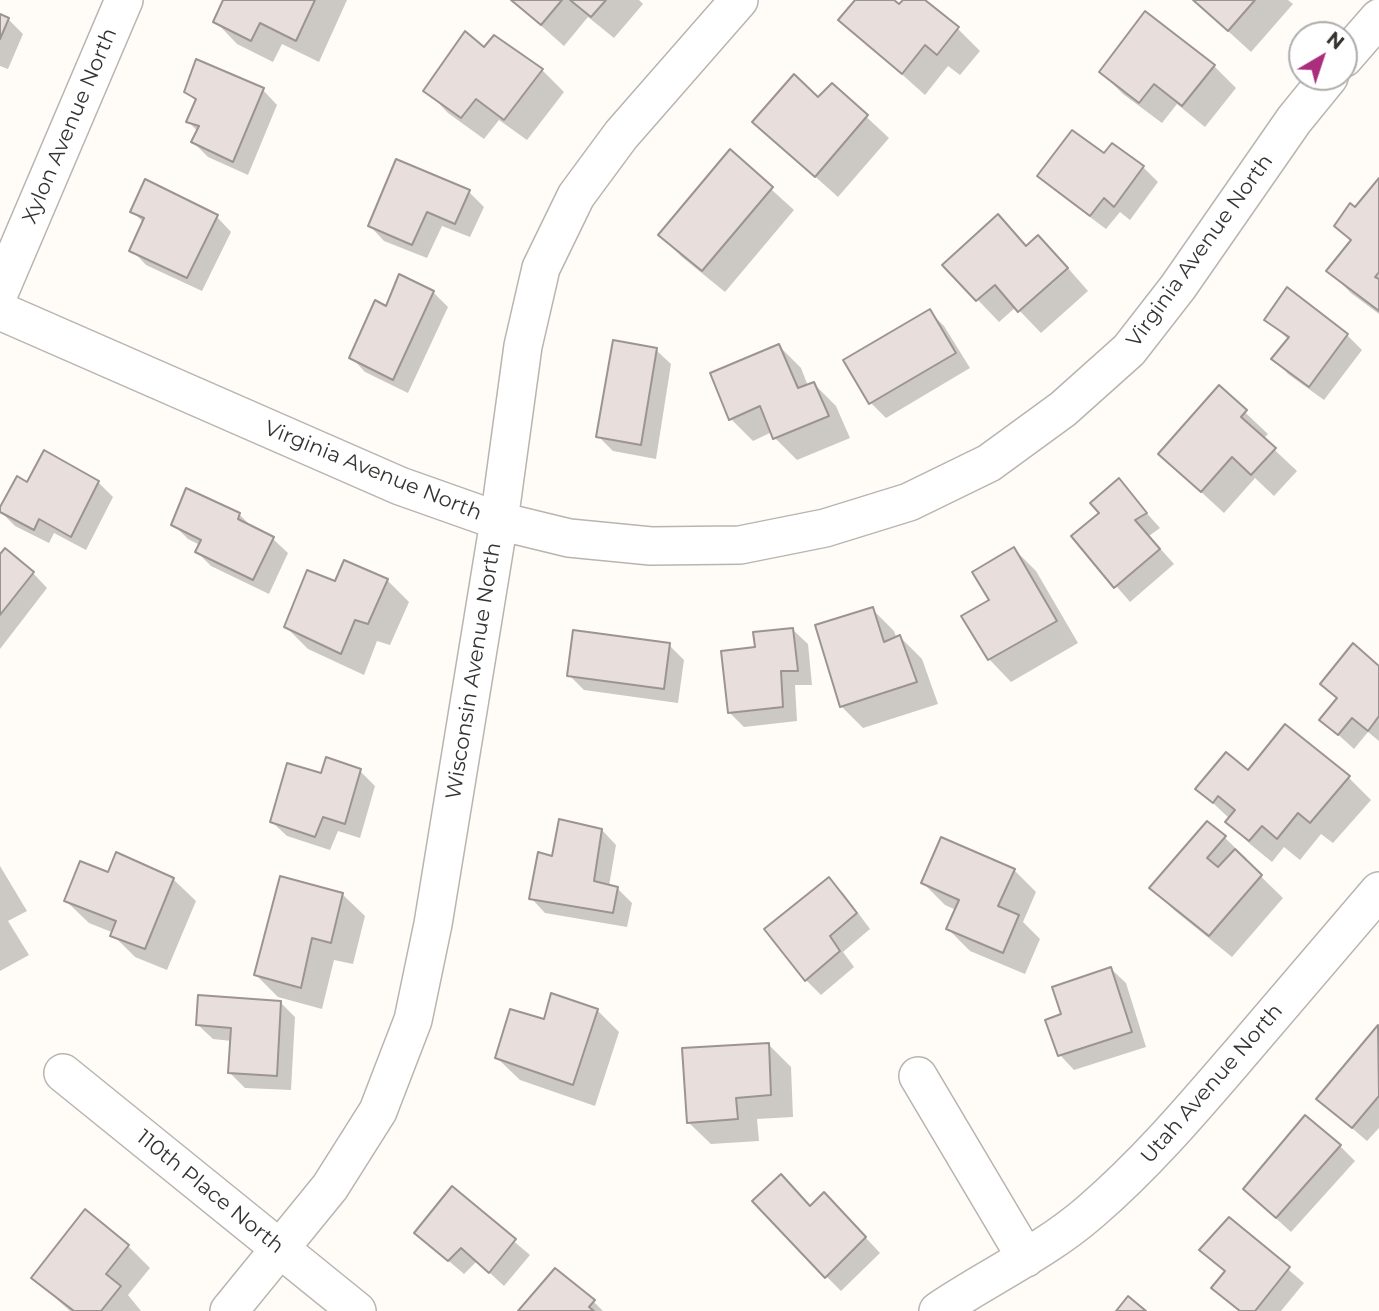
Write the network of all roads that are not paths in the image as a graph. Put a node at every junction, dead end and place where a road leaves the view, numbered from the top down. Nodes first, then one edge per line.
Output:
1 (124, 0) edge
2 (739, 0) edge
3 (1379, 18) edge
4 (1358, 42) edge
5 (1318, 91) edge
6 (0, 291) edge
7 (0, 310) edge
8 (499, 521) junction
9 (1379, 891) edge
10 (63, 1073) dead end
11 (918, 1076) dead end
12 (280, 1248) junction
13 (1026, 1258) junction
14 (229, 1311) edge
15 (357, 1311) edge
16 (938, 1311) edge

1 - 6 street, Xylon Avenue North
2 - 8 street, Wisconsin Avenue North
3 - 4 street
5 - 8 street, Virginia Avenue North
7 - 8 street, Virginia Avenue North
8 - 12 street, Wisconsin Avenue North
9 - 13 street, Utah Avenue North
10 - 12 street, 110th Place North
11 - 13 street
12 - 14 street, Wisconsin Avenue North
12 - 15 street, 110th Place North
13 - 16 street, Utah Avenue North

